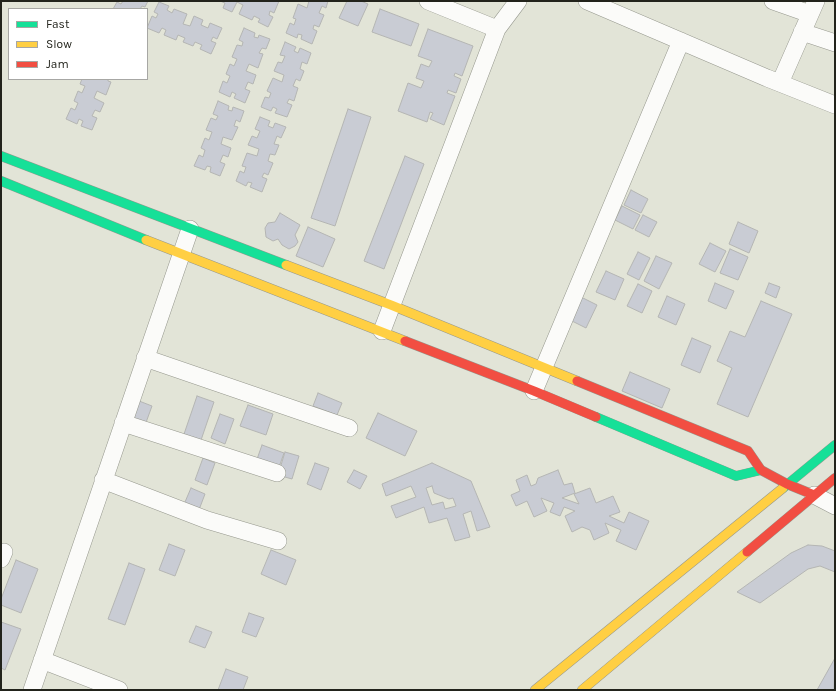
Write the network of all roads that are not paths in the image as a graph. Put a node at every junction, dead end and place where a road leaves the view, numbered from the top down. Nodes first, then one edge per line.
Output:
1 (428, 1) edge
2 (518, 1) edge
3 (587, 1) edge
4 (773, 1) edge
5 (608, 5) edge
6 (813, 8) edge
7 (497, 29) junction
8 (802, 32) junction
9 (681, 41) junction
10 (835, 43) edge
11 (780, 83) junction
12 (835, 104) edge
13 (1, 156) edge
14 (1, 181) edge
15 (190, 229) junction
16 (181, 254) junction
17 (391, 305) junction
18 (382, 331) junction
19 (145, 358) junction
20 (544, 368) junction
21 (534, 391) junction
22 (123, 423) junction
23 (349, 428) dead end
24 (835, 445) edge
25 (761, 470) junction
26 (277, 473) dead end
27 (835, 478) edge
28 (103, 480) junction
29 (787, 484) junction
30 (814, 495) junction
31 (835, 506) edge
32 (278, 541) dead end
33 (42, 660) junction
34 (32, 690) edge
35 (119, 690) edge
36 (535, 690) edge
37 (582, 690) edge

1 - 7 street
2 - 7 street
3 - 5 street
4 - 6 street
5 - 9 street
6 - 8 street
7 - 17 street
8 - 10 street
8 - 11 street
9 - 11 street
9 - 20 street
11 - 12 street
13 - 15 street
14 - 16 street
15 - 16 street
15 - 17 street
16 - 18 street
16 - 19 street
17 - 18 street
17 - 20 street
18 - 21 street
19 - 22 street
19 - 23 street
20 - 21 street
20 - 25 street
21 - 25 street
22 - 26 street
22 - 28 street
24 - 29 street
25 - 29 street
27 - 30 street
28 - 32 street
28 - 33 street
29 - 30 street
29 - 36 street
30 - 31 street
30 - 37 street
33 - 34 street
33 - 35 street

